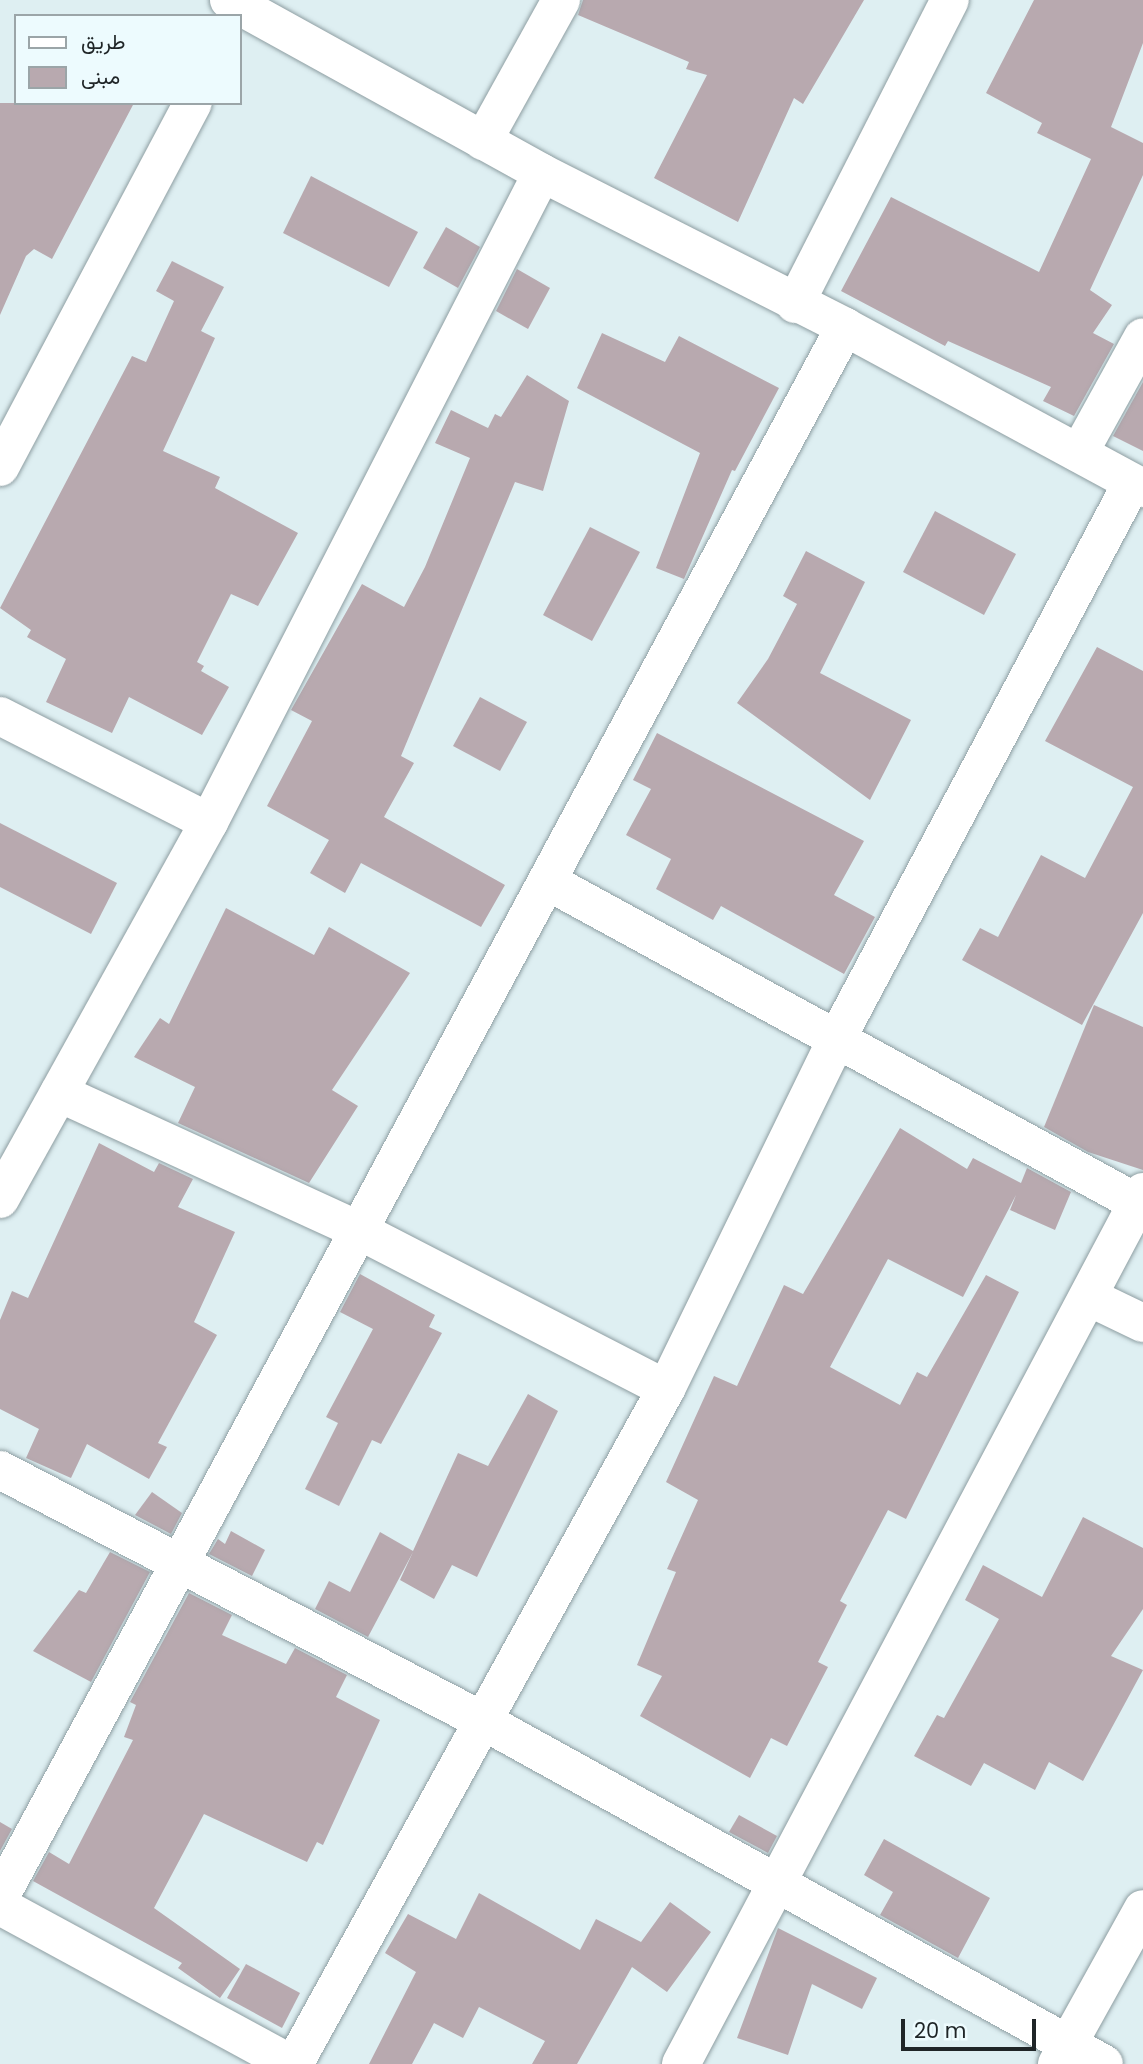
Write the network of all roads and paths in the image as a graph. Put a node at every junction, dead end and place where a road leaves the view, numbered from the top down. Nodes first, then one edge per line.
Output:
1 (561, 0) edge
2 (950, 0) edge
3 (237, 8) edge
4 (192, 105) edge
5 (483, 141) junction
6 (542, 173) junction
7 (795, 303) junction
8 (845, 327) junction
9 (1143, 337) edge
10 (1079, 453) junction
11 (0, 467) edge
12 (1138, 485) edge
13 (0, 716) edge
14 (209, 822) junction
15 (547, 881) junction
16 (835, 1042) junction
17 (59, 1093) junction
18 (1140, 1198) edge
19 (0, 1199) edge
20 (360, 1231) junction
21 (1089, 1297) junction
22 (1143, 1324) edge
23 (666, 1388) junction
24 (0, 1470) edge
25 (177, 1566) junction
26 (485, 1722) junction
27 (774, 1885) junction
28 (0, 1897) edge
29 (0, 1906) edge
30 (1143, 1909) edge
31 (1063, 2055) edge
32 (293, 2064) edge
33 (681, 2064) edge
34 (1104, 2064) edge

1 - 5 street
2 - 7 street
3 - 5 street
4 - 11 street
5 - 6 street
6 - 7 street
6 - 14 street
7 - 8 street
8 - 10 street
8 - 15 street
9 - 10 street
10 - 12 street
12 - 16 street
13 - 14 street
14 - 17 street
15 - 16 street
15 - 20 street
16 - 18 street
16 - 23 street
17 - 19 street
17 - 20 street
18 - 21 street
20 - 23 street
20 - 25 street
21 - 22 street
21 - 27 street
23 - 26 street
24 - 25 street
25 - 26 street
25 - 28 street
26 - 27 street
26 - 32 street
27 - 31 street
27 - 33 street
29 - 32 street
30 - 31 street
31 - 34 street

